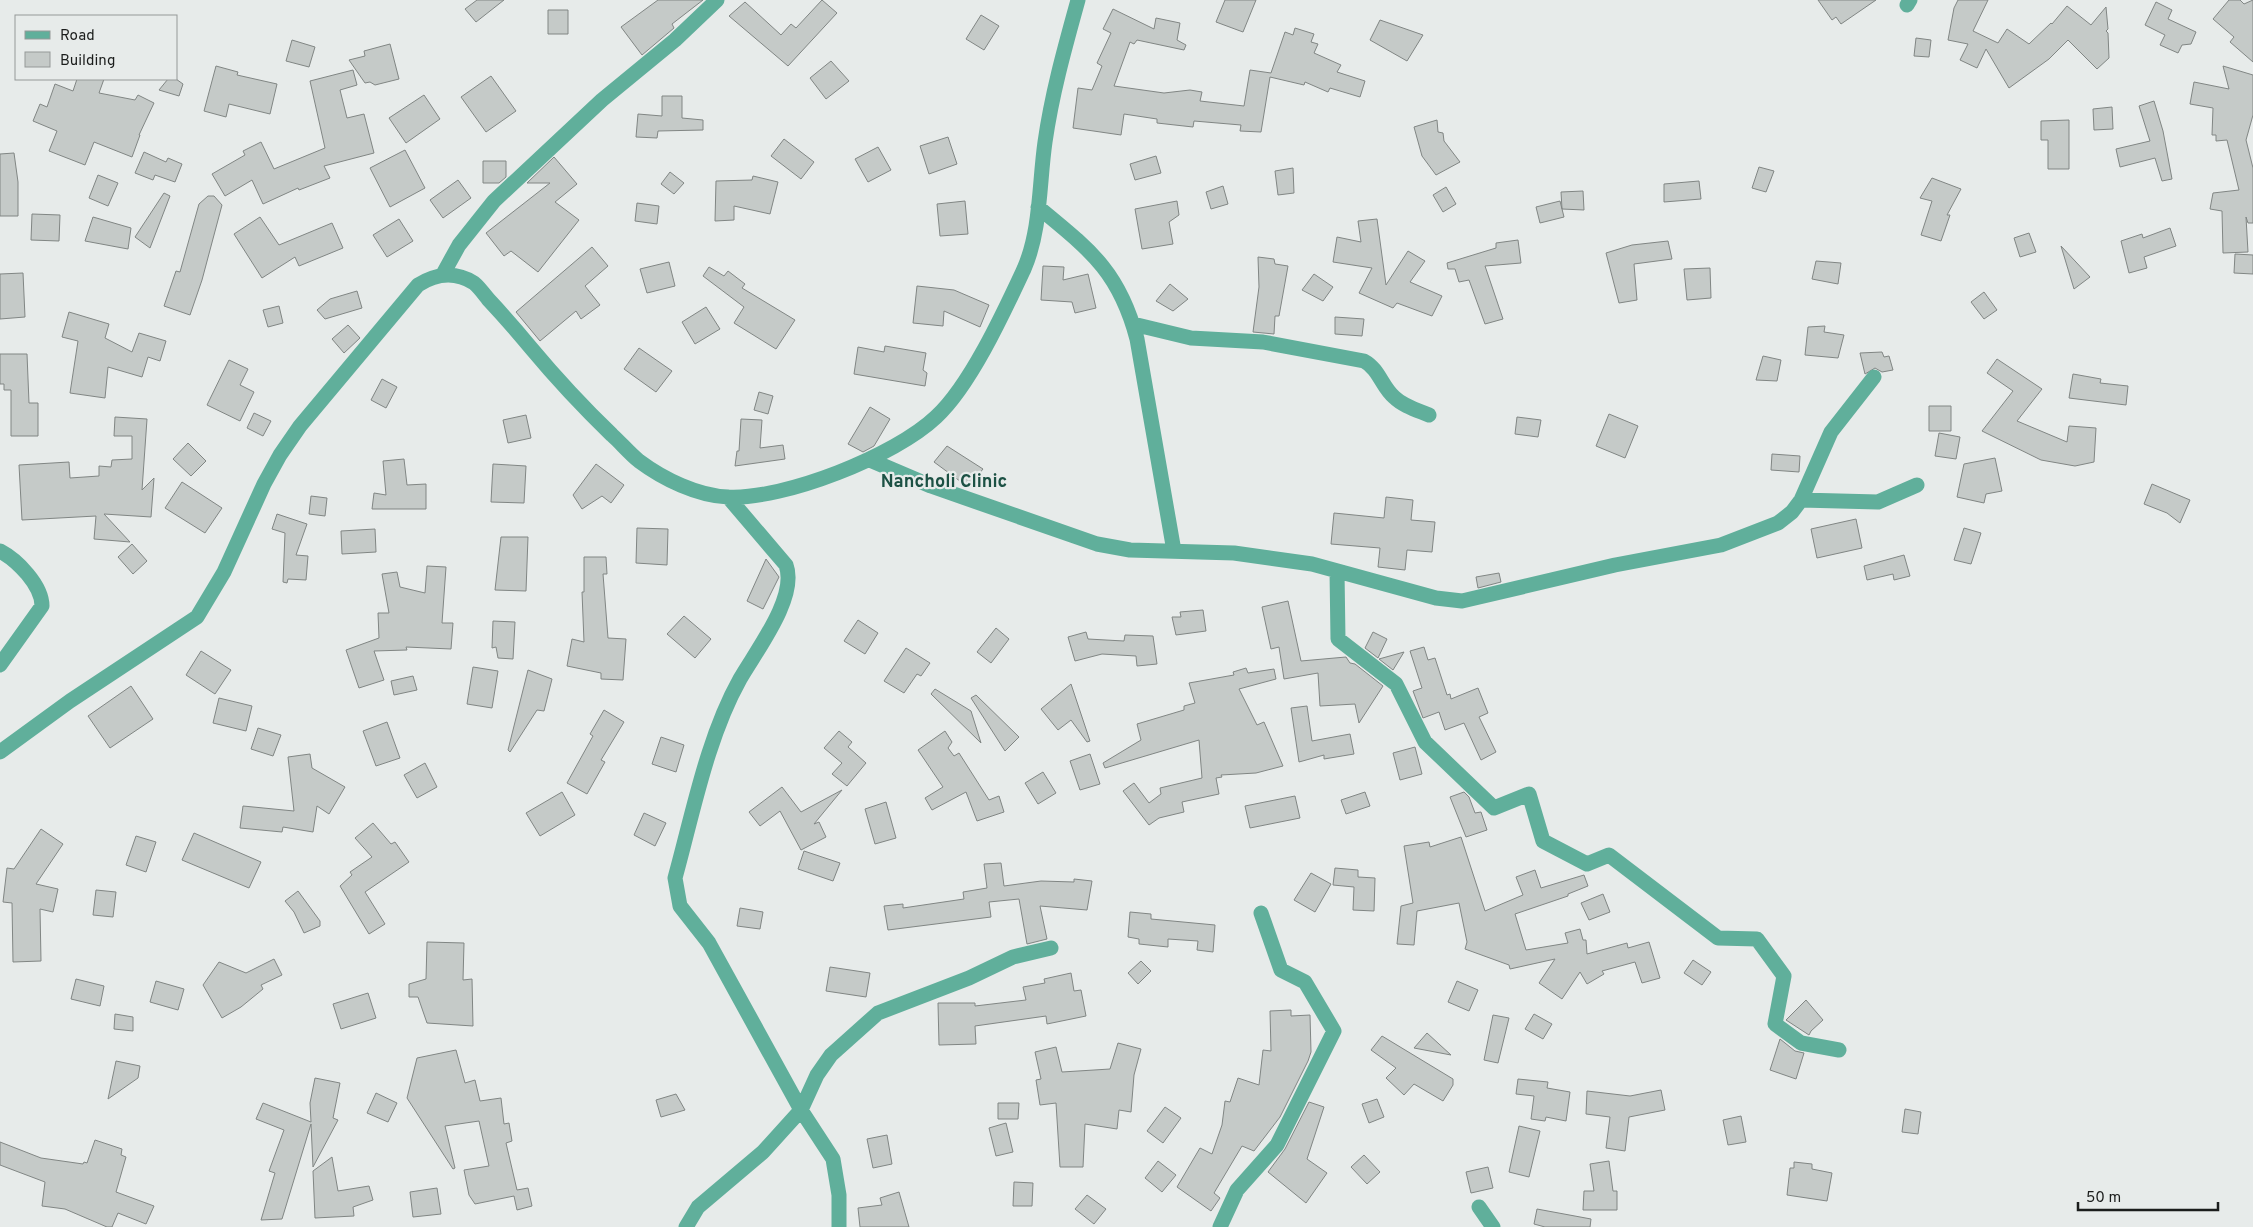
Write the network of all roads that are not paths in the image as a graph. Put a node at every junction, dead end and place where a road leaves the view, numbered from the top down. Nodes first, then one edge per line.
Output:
1 (717, 0) edge
2 (1078, 0) edge
3 (1038, 207) junction
4 (443, 274) junction
5 (1133, 324) junction
6 (1874, 378) dead end
7 (1429, 415) dead end
8 (870, 460) junction
9 (1917, 485) dead end
10 (728, 497) junction
11 (1801, 500) junction
12 (0, 551) edge
13 (1174, 552) junction
14 (1337, 571) junction
15 (0, 664) edge
16 (0, 752) edge
17 (1261, 913) dead end
18 (1051, 948) dead end
19 (1839, 1050) dead end
20 (801, 1110) junction
21 (1479, 1207) dead end
22 (686, 1227) edge
23 (839, 1227) edge
24 (1220, 1227) edge
25 (1493, 1227) edge

1 - 4 street
2 - 3 street
3 - 5 street
3 - 8 street
4 - 10 street
4 - 16 street
5 - 7 street
5 - 13 street
6 - 11 street
8 - 10 street
8 - 13 street
9 - 11 street
10 - 20 street
11 - 14 street
12 - 15 street
13 - 14 street
14 - 19 street
17 - 24 street
18 - 20 street
20 - 22 street
20 - 23 street
21 - 25 street

